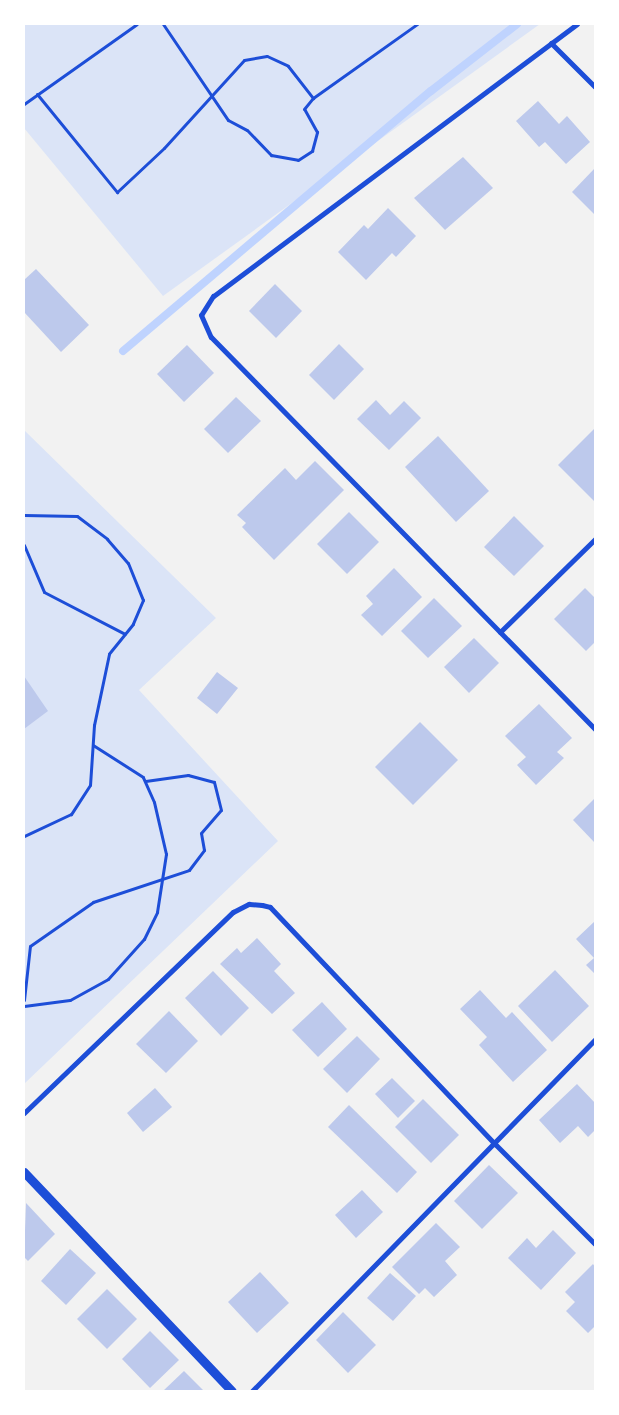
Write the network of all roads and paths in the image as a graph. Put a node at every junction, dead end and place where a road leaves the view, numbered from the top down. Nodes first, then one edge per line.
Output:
1 (138, 24) edge
2 (163, 24) edge
3 (417, 24) edge
4 (578, 24) edge
5 (551, 43) junction
6 (595, 87) edge
7 (38, 94) junction
8 (212, 96) junction
9 (314, 98) junction
10 (24, 104) edge
11 (24, 515) edge
12 (595, 539) edge
13 (24, 545) edge
14 (500, 632) junction
15 (125, 634) junction
16 (595, 729) edge
17 (93, 745) junction
18 (145, 781) junction
19 (24, 836) edge
20 (162, 878) junction
21 (24, 1000) edge
22 (24, 1006) edge
23 (595, 1040) edge
24 (24, 1113) edge
25 (495, 1144) junction
26 (24, 1172) edge
27 (595, 1244) edge
28 (232, 1391) edge
29 (252, 1391) edge

1 - 7 path
2 - 8 path
3 - 9 path
4 - 5 street
5 - 6 street
5 - 14 street
7 - 8 path
7 - 10 path
8 - 9 path
8 - 9 path
11 - 15 path
12 - 14 street
13 - 15 path
14 - 16 street
15 - 17 path
17 - 18 path
17 - 19 path
18 - 20 path
18 - 20 path
20 - 21 path
20 - 22 path
23 - 25 street
24 - 25 street
25 - 27 street
25 - 29 street
26 - 28 street

